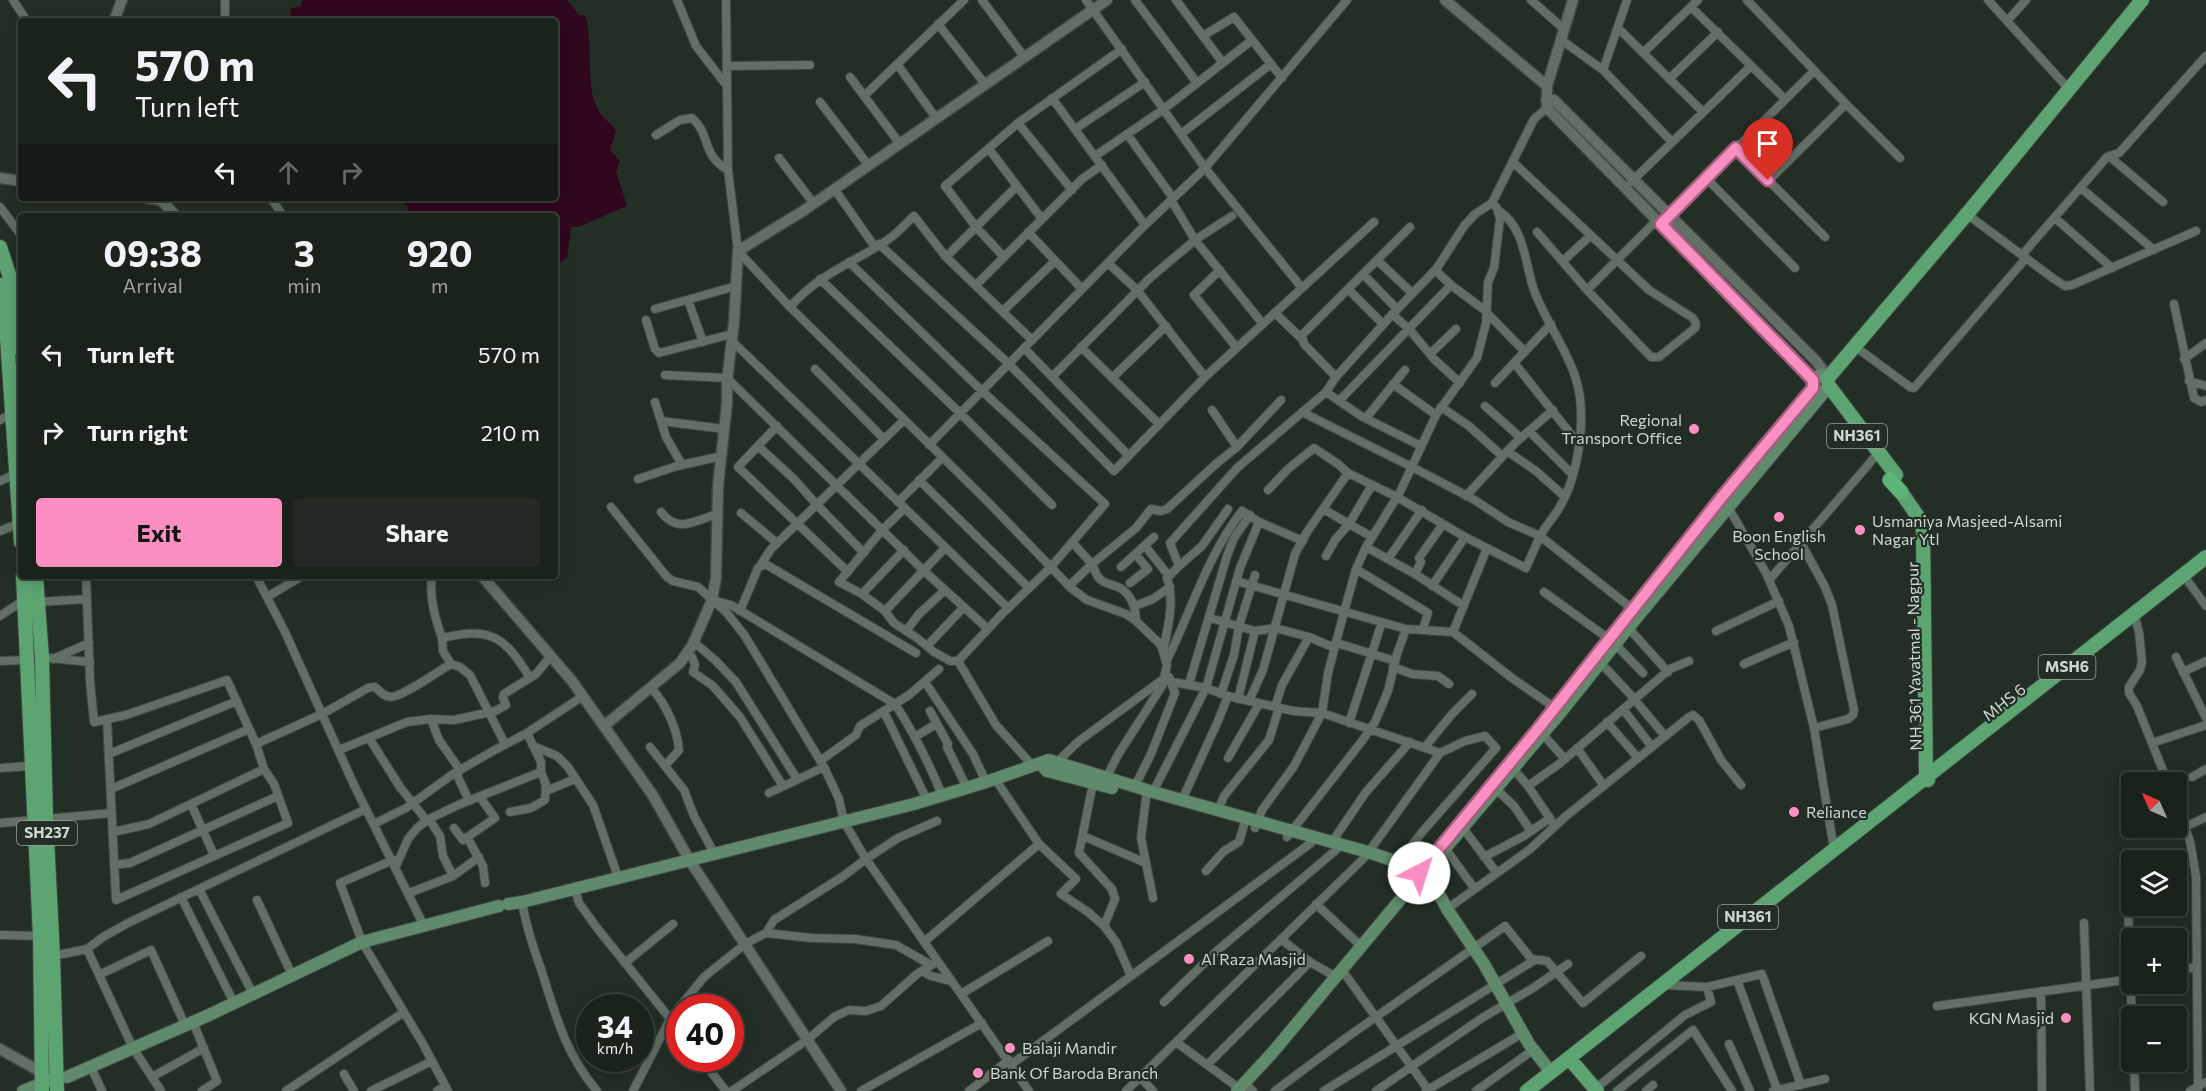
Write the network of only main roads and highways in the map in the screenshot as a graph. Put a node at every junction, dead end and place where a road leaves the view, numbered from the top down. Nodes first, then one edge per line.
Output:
1 (2136, 0) edge
2 (2142, 0) edge
3 (1966, 213) junction
4 (0, 248) edge
5 (0, 285) edge
6 (18, 322) edge
7 (1822, 383) junction
8 (18, 463) edge
9 (1893, 477) junction
10 (1903, 490) joint
11 (2206, 556) edge
12 (2206, 565) edge
13 (24, 579) edge
14 (35, 579) edge
15 (31, 601) junction
16 (2134, 617) junction
17 (1036, 765) junction
18 (1511, 766) junction
19 (1931, 776) junction
20 (1145, 792) junction
21 (40, 819) junction
22 (1252, 825) junction
23 (1289, 834) junction
24 (1334, 846) junction
25 (1421, 873) junction
26 (1668, 985) junction
27 (1572, 1061) junction
28 (1551, 1072) junction
29 (51, 1084) edge
30 (1244, 1088) edge
31 (1596, 1090) edge
32 (23, 1091) edge
33 (1527, 1091) edge
34 (1540, 1091) edge

1 - 3 main road
2 - 3 main road
3 - 7 main road
4 - 6 main road
5 - 8 main road
7 - 9 main road
7 - 9 main road, NH361
7 - 18 main road
9 - 10 highway, NH361
10 - 19 main road, NH361
11 - 16 main road, MSH6
12 - 16 main road
13 - 15 main road, SH237
14 - 15 main road, SH237
15 - 21 main road, SH237
15 - 21 main road, SH237
16 - 19 main road, MSH6
17 - 20 main road
17 - 20 main road
17 - 29 main road
18 - 25 main road
18 - 25 main road
19 - 26 main road
19 - 26 main road, NH361
20 - 22 main road
20 - 22 main road
21 - 29 main road, SH237
21 - 29 main road, SH237
22 - 23 main road
23 - 24 main road
23 - 24 main road
24 - 25 main road
25 - 28 main road
25 - 30 main road
26 - 27 main road, NH361
27 - 28 main road
27 - 31 main road
27 - 34 main road
28 - 33 main road
29 - 32 main road

